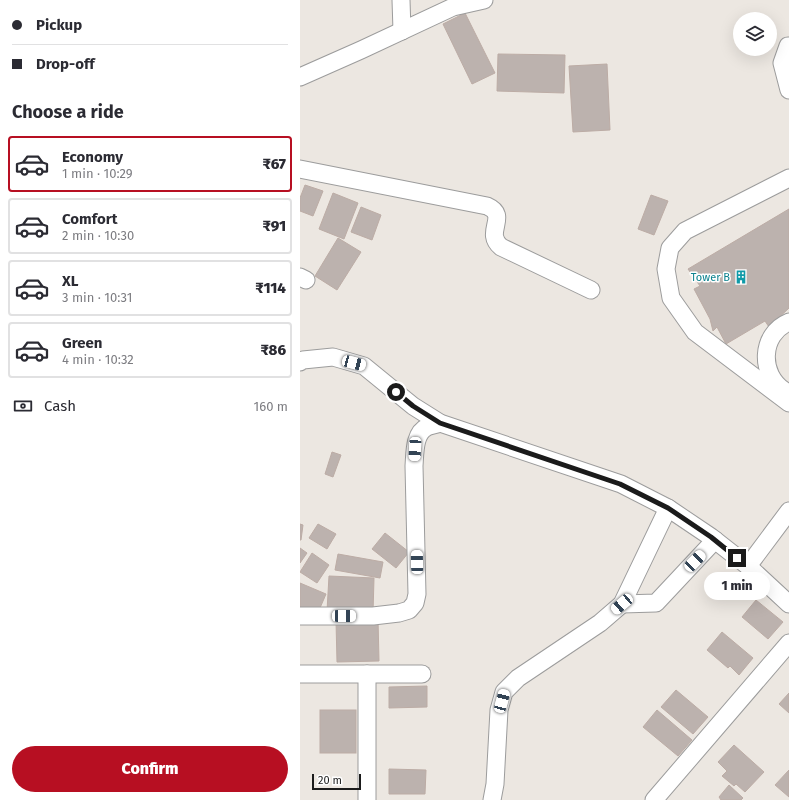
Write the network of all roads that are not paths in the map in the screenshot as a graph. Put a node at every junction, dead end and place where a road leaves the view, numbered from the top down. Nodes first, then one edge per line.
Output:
1 (401, 0) edge
2 (484, 0) edge
3 (402, 31) junction
4 (789, 46) edge
5 (303, 73) edge
6 (789, 90) edge
7 (300, 169) edge
8 (789, 178) edge
9 (591, 290) dead end
10 (789, 322) edge
11 (300, 362) edge
12 (763, 375) junction
13 (789, 393) edge
14 (789, 404) edge
15 (440, 423) junction
16 (668, 508) junction
17 (789, 511) edge
18 (715, 540) junction
19 (748, 566) junction
20 (622, 604) junction
21 (789, 604) edge
22 (300, 616) edge
23 (789, 643) edge
24 (300, 674) edge
25 (366, 674) junction
26 (422, 674) dead end
27 (366, 800) edge
28 (492, 800) edge
29 (654, 800) edge

1 - 3 street
2 - 3 street
3 - 5 street
4 - 6 street
7 - 9 street
8 - 12 street
10 - 12 street
11 - 15 street
12 - 13 street
12 - 14 street
15 - 16 street
15 - 22 street
16 - 18 street
16 - 20 street
17 - 19 street
18 - 19 street
18 - 20 street
19 - 21 street
20 - 28 street
23 - 29 street
24 - 25 street
25 - 26 street
25 - 27 street

